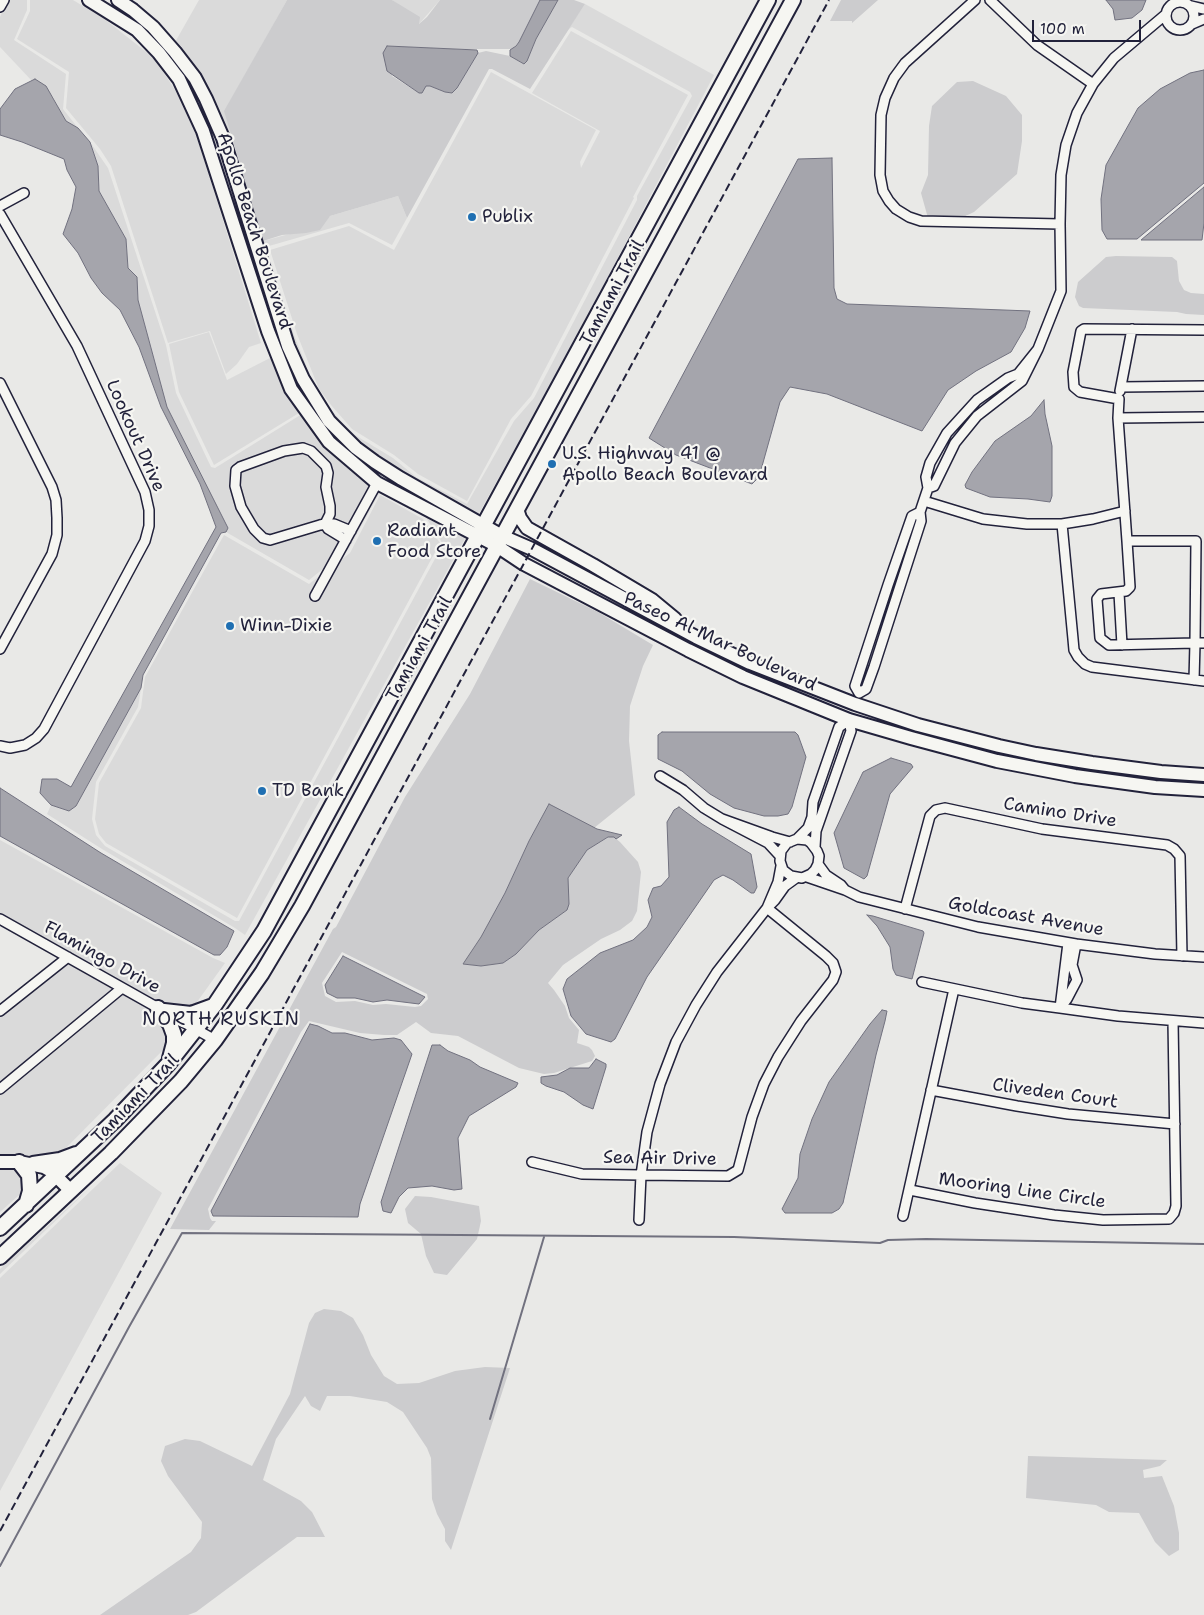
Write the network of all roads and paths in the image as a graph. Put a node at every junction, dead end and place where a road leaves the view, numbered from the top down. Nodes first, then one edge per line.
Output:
1 (4, 0) edge
2 (118, 0) edge
3 (768, 0) edge
4 (793, 0) edge
5 (975, 0) edge
6 (990, 0) edge
7 (94, 1) edge
8 (1170, 3) edge
9 (1186, 3) edge
10 (0, 8) edge
11 (1204, 9) edge
12 (1166, 15) junction
13 (1204, 19) edge
14 (1192, 24) junction
15 (1171, 27) junction
16 (1146, 32) junction
17 (1092, 84) junction
18 (716, 97) junction
19 (735, 107) junction
20 (24, 193) dead end
21 (0, 206) edge
22 (0, 214) edge
23 (1060, 224) junction
24 (618, 277) junction
25 (637, 288) junction
26 (1132, 329) junction
27 (1204, 330) edge
28 (1038, 350) junction
29 (0, 383) edge
30 (1204, 386) edge
31 (1121, 387) junction
32 (1119, 399) junction
33 (1204, 417) edge
34 (1118, 418) junction
35 (385, 469) junction
36 (377, 483) junction
37 (928, 488) junction
38 (924, 501) junction
39 (517, 509) junction
40 (1125, 511) junction
41 (920, 512) junction
42 (324, 524) junction
43 (1062, 524) junction
44 (351, 531) junction
45 (481, 531) junction
46 (346, 540) junction
47 (500, 541) junction
48 (1128, 541) junction
49 (1200, 541) edge
50 (1119, 593) junction
51 (316, 596) dead end
52 (696, 637) junction
53 (1200, 643) edge
54 (1122, 645) junction
55 (0, 649) edge
56 (1194, 680) junction
57 (1204, 681) edge
58 (855, 704) junction
59 (849, 720) junction
60 (0, 746) edge
61 (356, 762) junction
62 (1204, 774) edge
63 (660, 776) dead end
64 (1204, 790) edge
65 (357, 802) junction
66 (722, 819) junction
67 (793, 840) junction
68 (815, 847) junction
69 (780, 856) junction
70 (818, 864) junction
71 (781, 866) junction
72 (807, 877) junction
73 (796, 878) junction
74 (845, 890) junction
75 (766, 908) junction
76 (905, 910) junction
77 (0, 919) edge
78 (1072, 944) junction
79 (1182, 956) junction
80 (68, 957) junction
81 (1204, 957) edge
82 (922, 982) dead end
83 (122, 988) junction
84 (954, 989) junction
85 (214, 1006) junction
86 (1060, 1008) junction
87 (161, 1010) junction
88 (0, 1011) edge
89 (1173, 1021) junction
90 (1204, 1023) edge
91 (196, 1030) junction
92 (215, 1040) junction
93 (169, 1063) junction
94 (0, 1089) edge
95 (931, 1090) junction
96 (1175, 1124) junction
97 (81, 1152) junction
98 (0, 1162) edge
99 (532, 1162) dead end
100 (26, 1163) junction
101 (641, 1175) junction
102 (56, 1176) junction
103 (910, 1190) junction
104 (71, 1191) junction
105 (26, 1204) junction
106 (904, 1216) dead end
107 (639, 1220) dead end
108 (0, 1228) edge
109 (0, 1257) edge

1 - 10 street
2 - 35 main road, Apollo Beach Boulevard
3 - 18 main road, Tamiami Trail
4 - 19 main road, Tamiami Trail
5 - 23 street
6 - 17 street
7 - 36 main road, Apollo Beach Boulevard
8 - 9 street
8 - 12 street
9 - 11 street
9 - 14 street
12 - 15 street
12 - 16 street
13 - 14 street
14 - 15 street
15 - 16 street
16 - 17 street
17 - 23 street
18 - 19 main road
18 - 24 main road, Tamiami Trail
19 - 25 main road, Tamiami Trail
20 - 21 street
22 - 60 street, Lookout Drive
23 - 28 street
24 - 25 main road
24 - 45 main road, Tamiami Trail
25 - 39 main road, Tamiami Trail
26 - 27 street
26 - 31 street
26 - 32 street
28 - 37 street
28 - 37 street
29 - 55 street
30 - 31 street
31 - 32 street
32 - 34 street
33 - 34 street
34 - 40 street
35 - 36 main road
35 - 45 main road, Apollo Beach Boulevard
36 - 44 street
36 - 45 main road, Apollo Beach Boulevard
37 - 38 street
38 - 41 street
38 - 43 street
39 - 47 main road, Tamiami Trail
39 - 52 main road
40 - 43 street
40 - 48 street
41 - 41 street
42 - 42 street
42 - 44 street
42 - 46 street
43 - 56 street
44 - 46 street
45 - 47 main road, Apollo Beach Boulevard
45 - 61 main road, Tamiami Trail
46 - 51 street
47 - 52 main road, Paseo Al Mar Boulevard
47 - 59 main road, Paseo Al Mar Boulevard
47 - 65 main road, Tamiami Trail
48 - 49 street
48 - 50 street
49 - 53 street
50 - 54 street
50 - 54 street
52 - 58 main road, Paseo Al Mar Boulevard
53 - 54 street
53 - 56 street
56 - 57 street
58 - 59 main road
58 - 62 main road, Paseo Al Mar Boulevard
59 - 64 main road, Paseo Al Mar Boulevard
59 - 67 street
59 - 68 street
61 - 65 main road
61 - 85 main road, Tamiami Trail
63 - 66 street
65 - 92 main road, Tamiami Trail
66 - 67 street
66 - 69 street
67 - 68 street
67 - 69 street
68 - 70 street
69 - 71 street
70 - 72 street
70 - 74 street, Goldcoast Avenue
71 - 73 street
71 - 75 street
72 - 73 street
72 - 74 street, Goldcoast Avenue
73 - 75 street
74 - 76 street, Goldcoast Avenue
75 - 101 street
75 - 101 street, Sea Air Drive
76 - 78 street, Goldcoast Avenue
76 - 79 street, Camino Drive
77 - 80 street, Flamingo Drive
78 - 79 street, Goldcoast Avenue
78 - 86 street
79 - 81 street, Goldcoast Avenue
80 - 83 street, Flamingo Drive
80 - 88 street
82 - 84 street
83 - 87 street, Flamingo Drive
83 - 94 street
84 - 86 street
84 - 95 street, Mooring Line Circle
85 - 87 main road
85 - 91 main road, Tamiami Trail
86 - 89 street
87 - 91 street, Flamingo Drive
87 - 93 main road
89 - 90 street
89 - 96 street, Mooring Line Circle
91 - 92 street, Flamingo Drive
91 - 93 main road, Tamiami Trail
92 - 104 main road, Tamiami Trail
93 - 97 main road, Tamiami Trail
95 - 96 street, Cliveden Court
95 - 103 street, Mooring Line Circle
96 - 103 street, Mooring Line Circle
97 - 100 main road
97 - 102 main road, Tamiami Trail
98 - 100 main road
99 - 101 street, Sea Air Drive
100 - 102 main road
100 - 105 main road
101 - 107 street
102 - 104 main road
102 - 105 main road, Tamiami Trail
103 - 106 street, Mooring Line Circle
104 - 109 main road, Tamiami Trail
105 - 108 main road, Tamiami Trail

